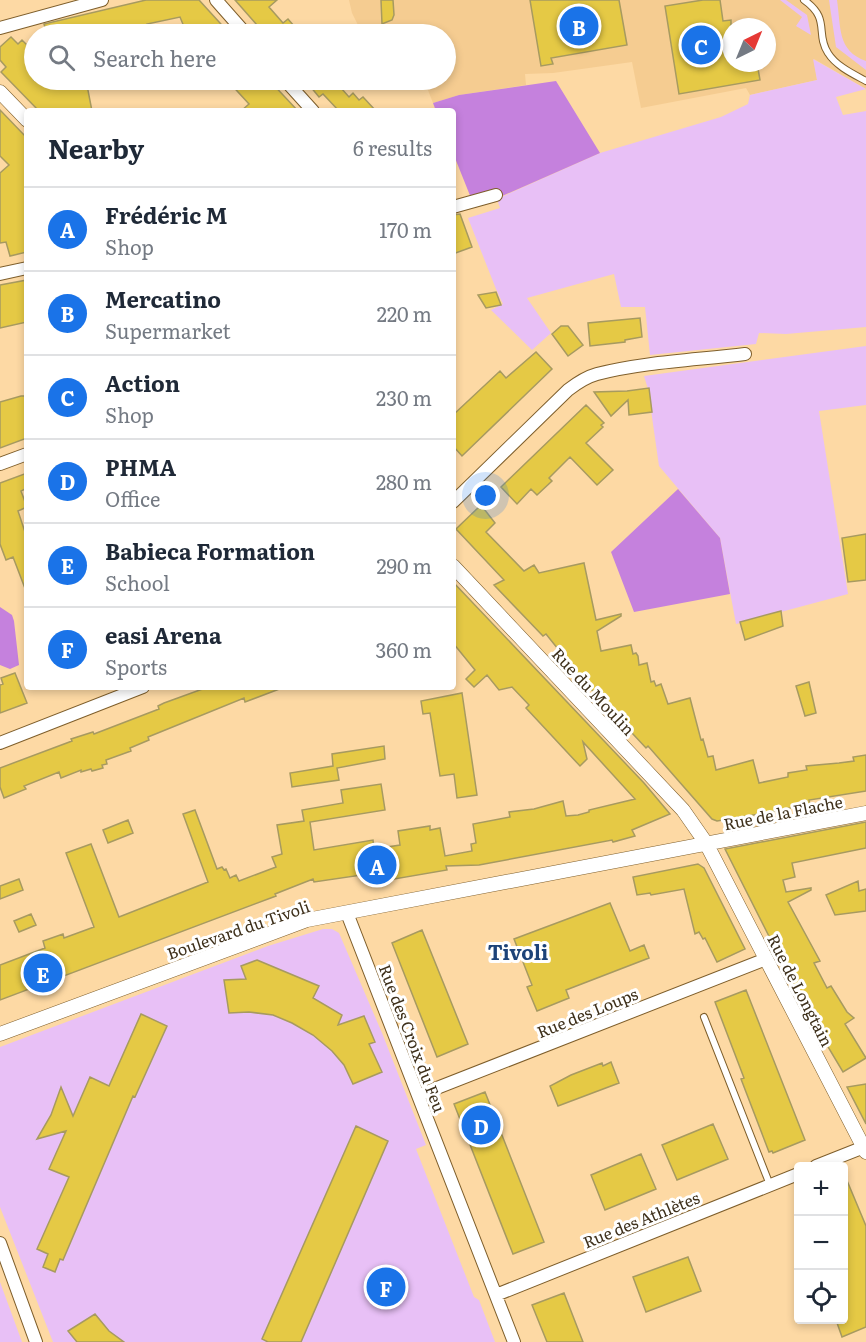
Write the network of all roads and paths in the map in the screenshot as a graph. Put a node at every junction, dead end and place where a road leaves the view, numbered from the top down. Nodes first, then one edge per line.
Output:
1 (102, 0) edge
2 (216, 0) edge
3 (804, 0) edge
4 (237, 24) edge
5 (0, 28) edge
6 (866, 81) edge
7 (294, 90) edge
8 (0, 92) edge
9 (310, 108) edge
10 (24, 117) edge
11 (496, 195) dead end
12 (456, 206) edge
13 (24, 269) edge
14 (0, 274) edge
15 (745, 354) dead end
16 (24, 455) edge
17 (0, 464) edge
18 (456, 499) edge
19 (456, 569) edge
20 (135, 690) edge
21 (0, 742) edge
22 (866, 813) edge
23 (706, 843) junction
24 (347, 913) junction
25 (766, 959) junction
26 (704, 1017) dead end
27 (0, 1034) edge
28 (419, 1095) junction
29 (865, 1150) edge
30 (830, 1162) edge
31 (794, 1176) edge
32 (770, 1185) junction
33 (0, 1243) edge
34 (496, 1295) junction
35 (36, 1342) edge
36 (514, 1342) edge

1 - 5 street
2 - 4 street
3 - 6 lane
7 - 9 street
8 - 10 street
11 - 12 street
13 - 14 street
15 - 18 street
16 - 17 street
19 - 23 street, Rue du Moulin
20 - 21 street
22 - 23 street, Rue de la Flache
23 - 24 street, Boulevard du Tivoli
23 - 25 street, Rue de Longtain
24 - 27 street, Boulevard du Tivoli
24 - 28 street, Rue des Croix du Feu
25 - 28 street, Rue des Loups
25 - 29 street, Rue de Longtain
26 - 32 lane
28 - 34 street, Rue des Croix du Feu
29 - 30 street
31 - 32 street, Rue des Athlètes
32 - 34 street, Rue des Athlètes
33 - 35 street
34 - 36 street, Rue des Croix du Feu

